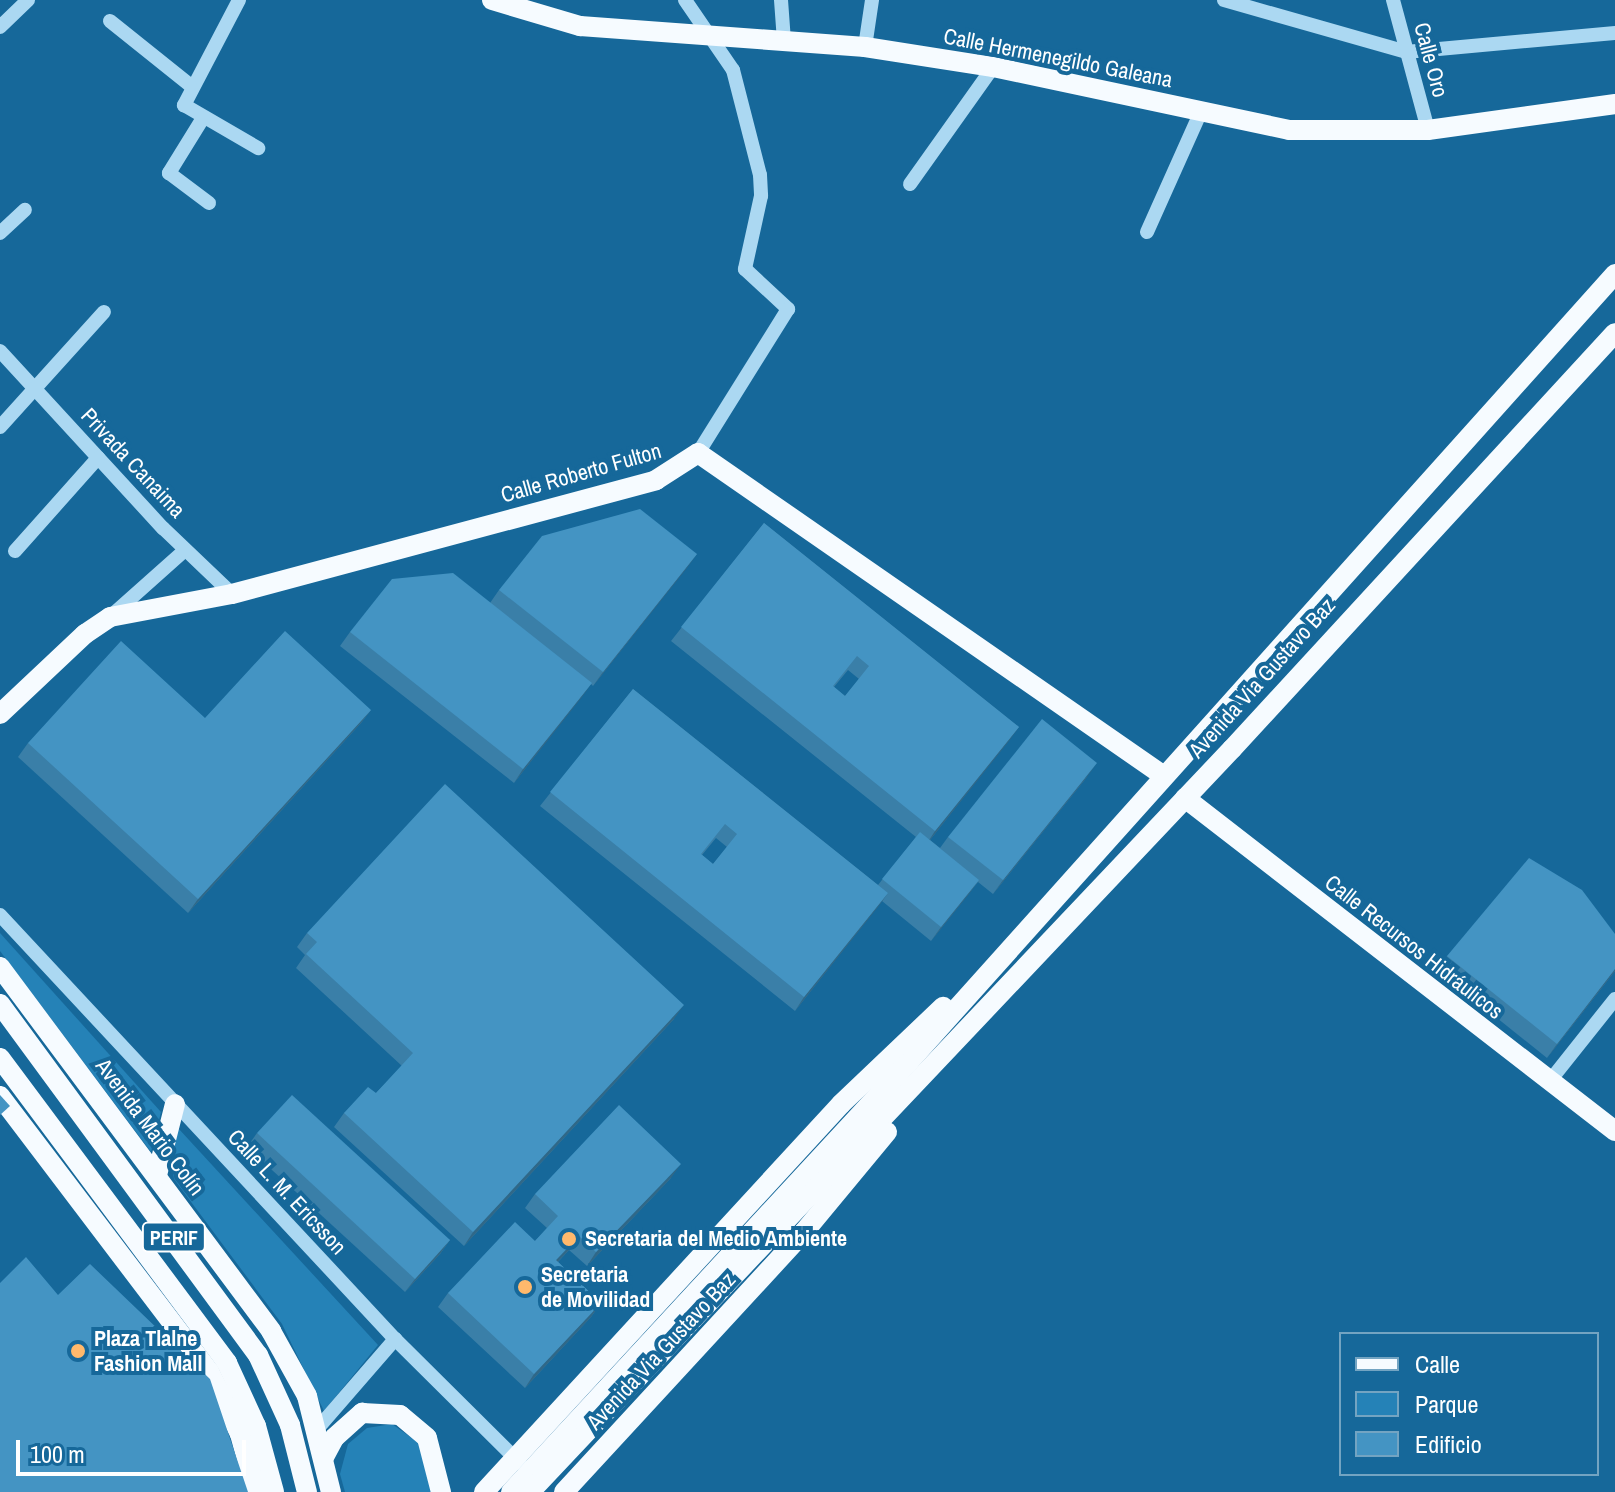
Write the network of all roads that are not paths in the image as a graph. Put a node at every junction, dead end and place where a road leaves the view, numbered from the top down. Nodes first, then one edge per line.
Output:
1 (239, 0) edge
2 (492, 0) edge
3 (685, 0) edge
4 (781, 0) edge
5 (872, 0) edge
6 (1224, 0) edge
7 (1393, 0) edge
8 (17, 3) edge
9 (110, 21) dead end
10 (0, 27) edge
11 (1615, 33) edge
12 (714, 36) junction
13 (784, 41) junction
14 (865, 47) junction
15 (1406, 52) junction
16 (993, 67) junction
17 (190, 85) junction
18 (1615, 104) edge
19 (1201, 111) junction
20 (203, 118) junction
21 (1428, 130) junction
22 (258, 148) dead end
23 (910, 184) dead end
24 (209, 203) dead end
25 (25, 210) dead end
26 (1147, 232) dead end
27 (0, 233) edge
28 (1615, 274) edge
29 (104, 312) dead end
30 (1615, 333) edge
31 (2, 357) edge
32 (35, 390) junction
33 (0, 427) edge
34 (698, 453) junction
35 (98, 458) junction
36 (185, 550) junction
37 (15, 551) dead end
38 (232, 594) junction
39 (110, 617) junction
40 (0, 714) edge
41 (1164, 776) junction
42 (1185, 798) junction
43 (0, 915) edge
44 (996, 964) junction
45 (0, 967) edge
46 (1615, 999) edge
47 (0, 1004) edge
48 (945, 1056) junction
49 (0, 1058) edge
50 (1549, 1082) junction
51 (0, 1096) edge
52 (175, 1104) junction
53 (1615, 1131) edge
54 (74, 1157) junction
55 (56, 1171) junction
56 (157, 1175) junction
57 (395, 1339) junction
58 (318, 1428) junction
59 (324, 1457) junction
60 (514, 1457) junction
61 (256, 1492) edge
62 (274, 1492) edge
63 (307, 1492) edge
64 (331, 1492) edge
65 (441, 1492) edge
66 (484, 1492) edge
67 (511, 1492) edge
68 (530, 1492) edge
69 (548, 1492) edge
70 (564, 1492) edge

1 - 17 street
2 - 12 main road, Calle Hermenegildo Galeana
3 - 12 street
4 - 13 street
5 - 14 street
6 - 15 street
7 - 15 street, Calle Oro
8 - 10 street
9 - 17 street
11 - 15 street
12 - 13 main road, Calle Hermenegildo Galeana
12 - 34 street
13 - 14 main road, Calle Hermenegildo Galeana
14 - 16 main road, Calle Hermenegildo Galeana
15 - 21 street, Calle Oro
16 - 19 main road, Calle Hermenegildo Galeana
16 - 23 street
17 - 20 street
18 - 21 main road, Calle Hermenegildo Galeana
19 - 21 main road, Calle Hermenegildo Galeana
19 - 26 street
20 - 22 street
20 - 24 street
25 - 27 street
28 - 41 main road, Avenida Via Gustavo Baz
29 - 32 street
30 - 42 main road, Avenida Via Gustavo Baz
31 - 32 street, Privada Canaima
32 - 33 street
32 - 35 street, Privada Canaima
34 - 38 main road, Calle Roberto Fulton
34 - 41 main road
35 - 36 street, Privada Canaima
35 - 37 street
36 - 38 street, Privada Canaima
36 - 39 street
38 - 39 main road, Calle Roberto Fulton
39 - 40 main road, Calle Roberto Fulton
41 - 44 main road, Avenida Via Gustavo Baz
42 - 48 main road, Avenida Via Gustavo Baz
42 - 50 main road, Calle Recursos Hidráulicos
43 - 52 street, Calle L. M. Ericsson
44 - 60 main road, Avenida Via Gustavo Baz
44 - 67 main road, Avenida Via Gustavo Baz, bridge
45 - 56 main road, Avenida Mario Colín
46 - 50 street
47 - 63 main road, PERIF
48 - 68 main road, Avenida Via Gustavo Baz, bridge
48 - 70 main road, Avenida Via Gustavo Baz
49 - 54 main road, PERIF
50 - 53 main road, Calle Recursos Hidráulicos
51 - 55 main road
52 - 56 main road
52 - 57 street, Calle L. M. Ericsson
54 - 55 main road
54 - 62 main road, PERIF
55 - 61 main road
56 - 58 main road, Avenida Mario Colín
57 - 58 street
57 - 60 street, Calle L. M. Ericsson
58 - 59 main road, Avenida Mario Colín
59 - 64 main road, Avenida Mario Colín
59 - 65 main road
60 - 66 main road, Avenida Via Gustavo Baz
60 - 69 street, Calle L. M. Ericsson

